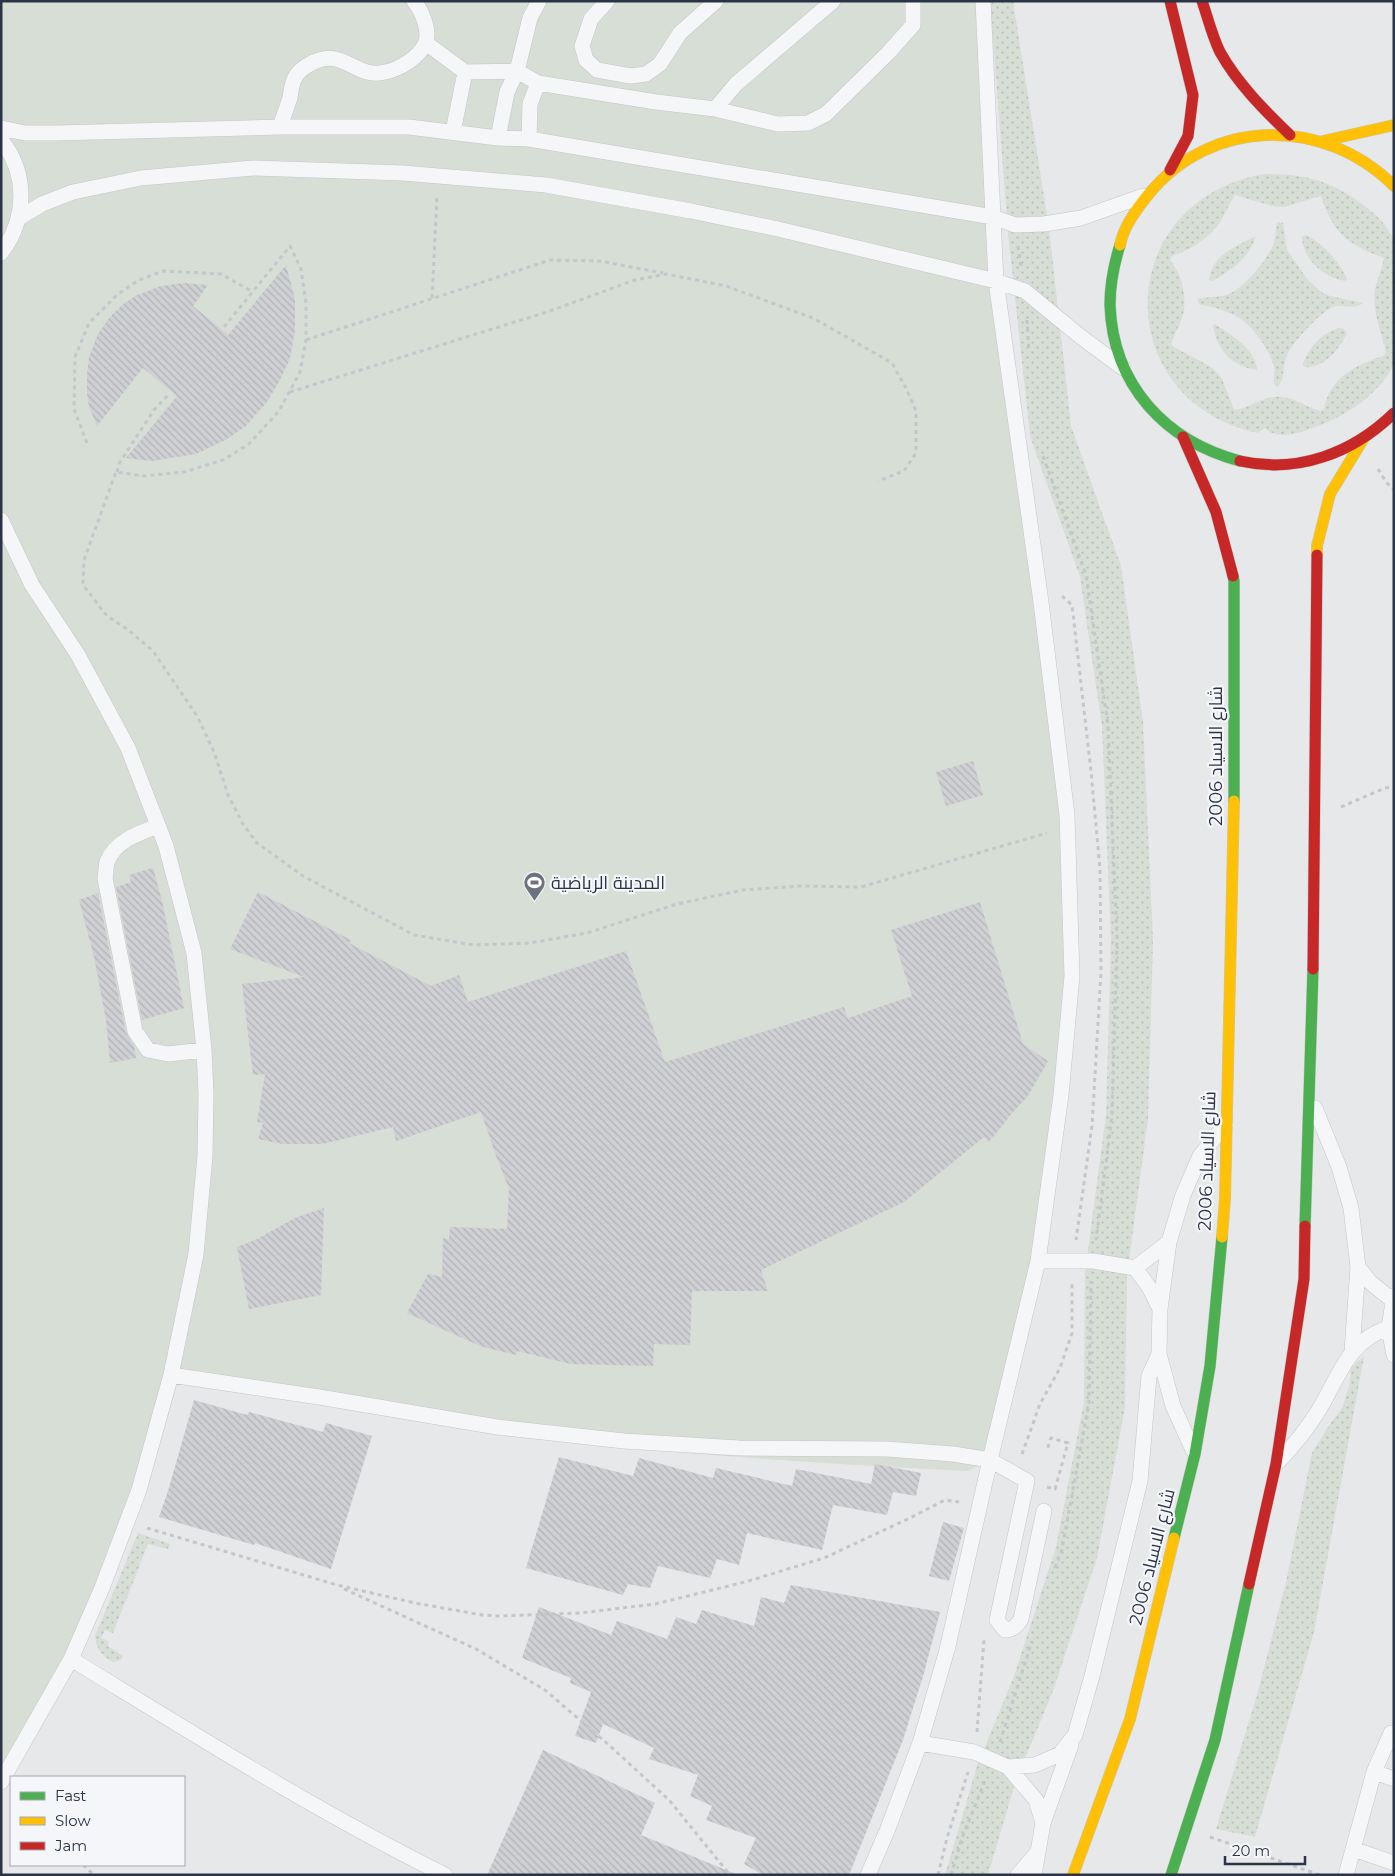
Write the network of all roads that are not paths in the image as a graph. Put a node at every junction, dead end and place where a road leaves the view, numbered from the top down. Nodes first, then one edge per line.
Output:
1 (539, 1) edge
2 (607, 1) edge
3 (716, 1) edge
4 (833, 1) edge
5 (913, 1) edge
6 (983, 1) edge
7 (1170, 1) edge
8 (1202, 1) edge
9 (418, 3) edge
10 (426, 43) junction
11 (517, 71) junction
12 (465, 72) junction
13 (538, 83) junction
14 (714, 109) junction
15 (1394, 125) edge
16 (280, 127) junction
17 (1, 128) edge
18 (453, 132) junction
19 (1290, 135) junction
20 (498, 138) junction
21 (529, 139) junction
22 (1, 140) edge
23 (1323, 142) junction
24 (1170, 171) junction
25 (1394, 186) edge
26 (1145, 196) junction
27 (993, 217) junction
28 (19, 218) junction
29 (1, 253) edge
30 (996, 281) junction
31 (1125, 370) junction
32 (1391, 418) edge
33 (1183, 437) junction
34 (1364, 438) junction
35 (1, 520) edge
36 (158, 826) junction
37 (204, 1050) junction
38 (1309, 1093) junction
39 (1227, 1121) junction
40 (1169, 1242) junction
41 (1038, 1261) junction
42 (1358, 1267) junction
43 (1135, 1268) junction
44 (1393, 1298) edge
45 (1160, 1309) junction
46 (1388, 1328) junction
47 (1352, 1351) junction
48 (1159, 1354) junction
49 (1394, 1355) edge
50 (171, 1375) junction
51 (1195, 1454) junction
52 (990, 1460) junction
53 (1276, 1464) junction
54 (1044, 1512) dead end
55 (72, 1659) junction
56 (1393, 1730) edge
57 (1075, 1735) junction
58 (920, 1744) junction
59 (1008, 1767) junction
60 (1374, 1772) junction
61 (1394, 1779) edge
62 (1, 1782) edge
63 (1043, 1823) junction
64 (1353, 1849) junction
65 (1038, 1852) junction
66 (1394, 1863) edge
67 (445, 1875) edge
68 (868, 1875) edge
69 (1018, 1875) edge
70 (1034, 1875) edge
71 (1073, 1875) edge
72 (1171, 1875) edge
73 (1346, 1875) edge

1 - 11 lane
2 - 3 lane
4 - 14 lane
5 - 14 lane
6 - 27 lane
7 - 24 main road
8 - 19 main road
9 - 10 lane
10 - 12 lane
10 - 16 lane
11 - 12 lane
11 - 13 lane
11 - 20 lane
12 - 18 lane
13 - 14 lane
13 - 21 lane
15 - 23 main road
16 - 17 lane
16 - 18 lane
18 - 20 lane
19 - 23 main road
19 - 24 main road
20 - 21 lane
21 - 27 lane
22 - 28 lane
23 - 25 main road
24 - 26 main road
26 - 27 lane
26 - 31 main road
27 - 30 lane
28 - 29 lane
28 - 30 lane
30 - 31 lane
30 - 41 lane
31 - 33 main road
32 - 34 main road
33 - 34 main road
33 - 39 main road, شارع الاسياد 2006
34 - 38 main road
35 - 36 lane
36 - 37 lane
36 - 37 lane
37 - 50 lane
38 - 42 lane
38 - 53 main road
39 - 40 lane
39 - 51 main road, شارع الاسياد 2006
40 - 43 lane
40 - 45 lane
41 - 43 lane
41 - 52 lane
42 - 44 lane
42 - 47 lane
43 - 45 lane
44 - 46 lane
45 - 48 lane
46 - 47 lane
46 - 49 lane
47 - 53 lane
48 - 51 lane
48 - 57 lane
50 - 52 lane
50 - 55 lane
51 - 71 main road, شارع الاسياد 2006
52 - 54 lane
52 - 58 lane
53 - 72 main road
55 - 62 lane
55 - 67 lane
56 - 60 lane
57 - 59 lane
57 - 63 lane
58 - 59 lane
58 - 68 lane
59 - 63 lane
60 - 61 lane
60 - 64 lane
63 - 65 lane
64 - 66 lane
64 - 73 lane
65 - 69 lane
65 - 70 lane

